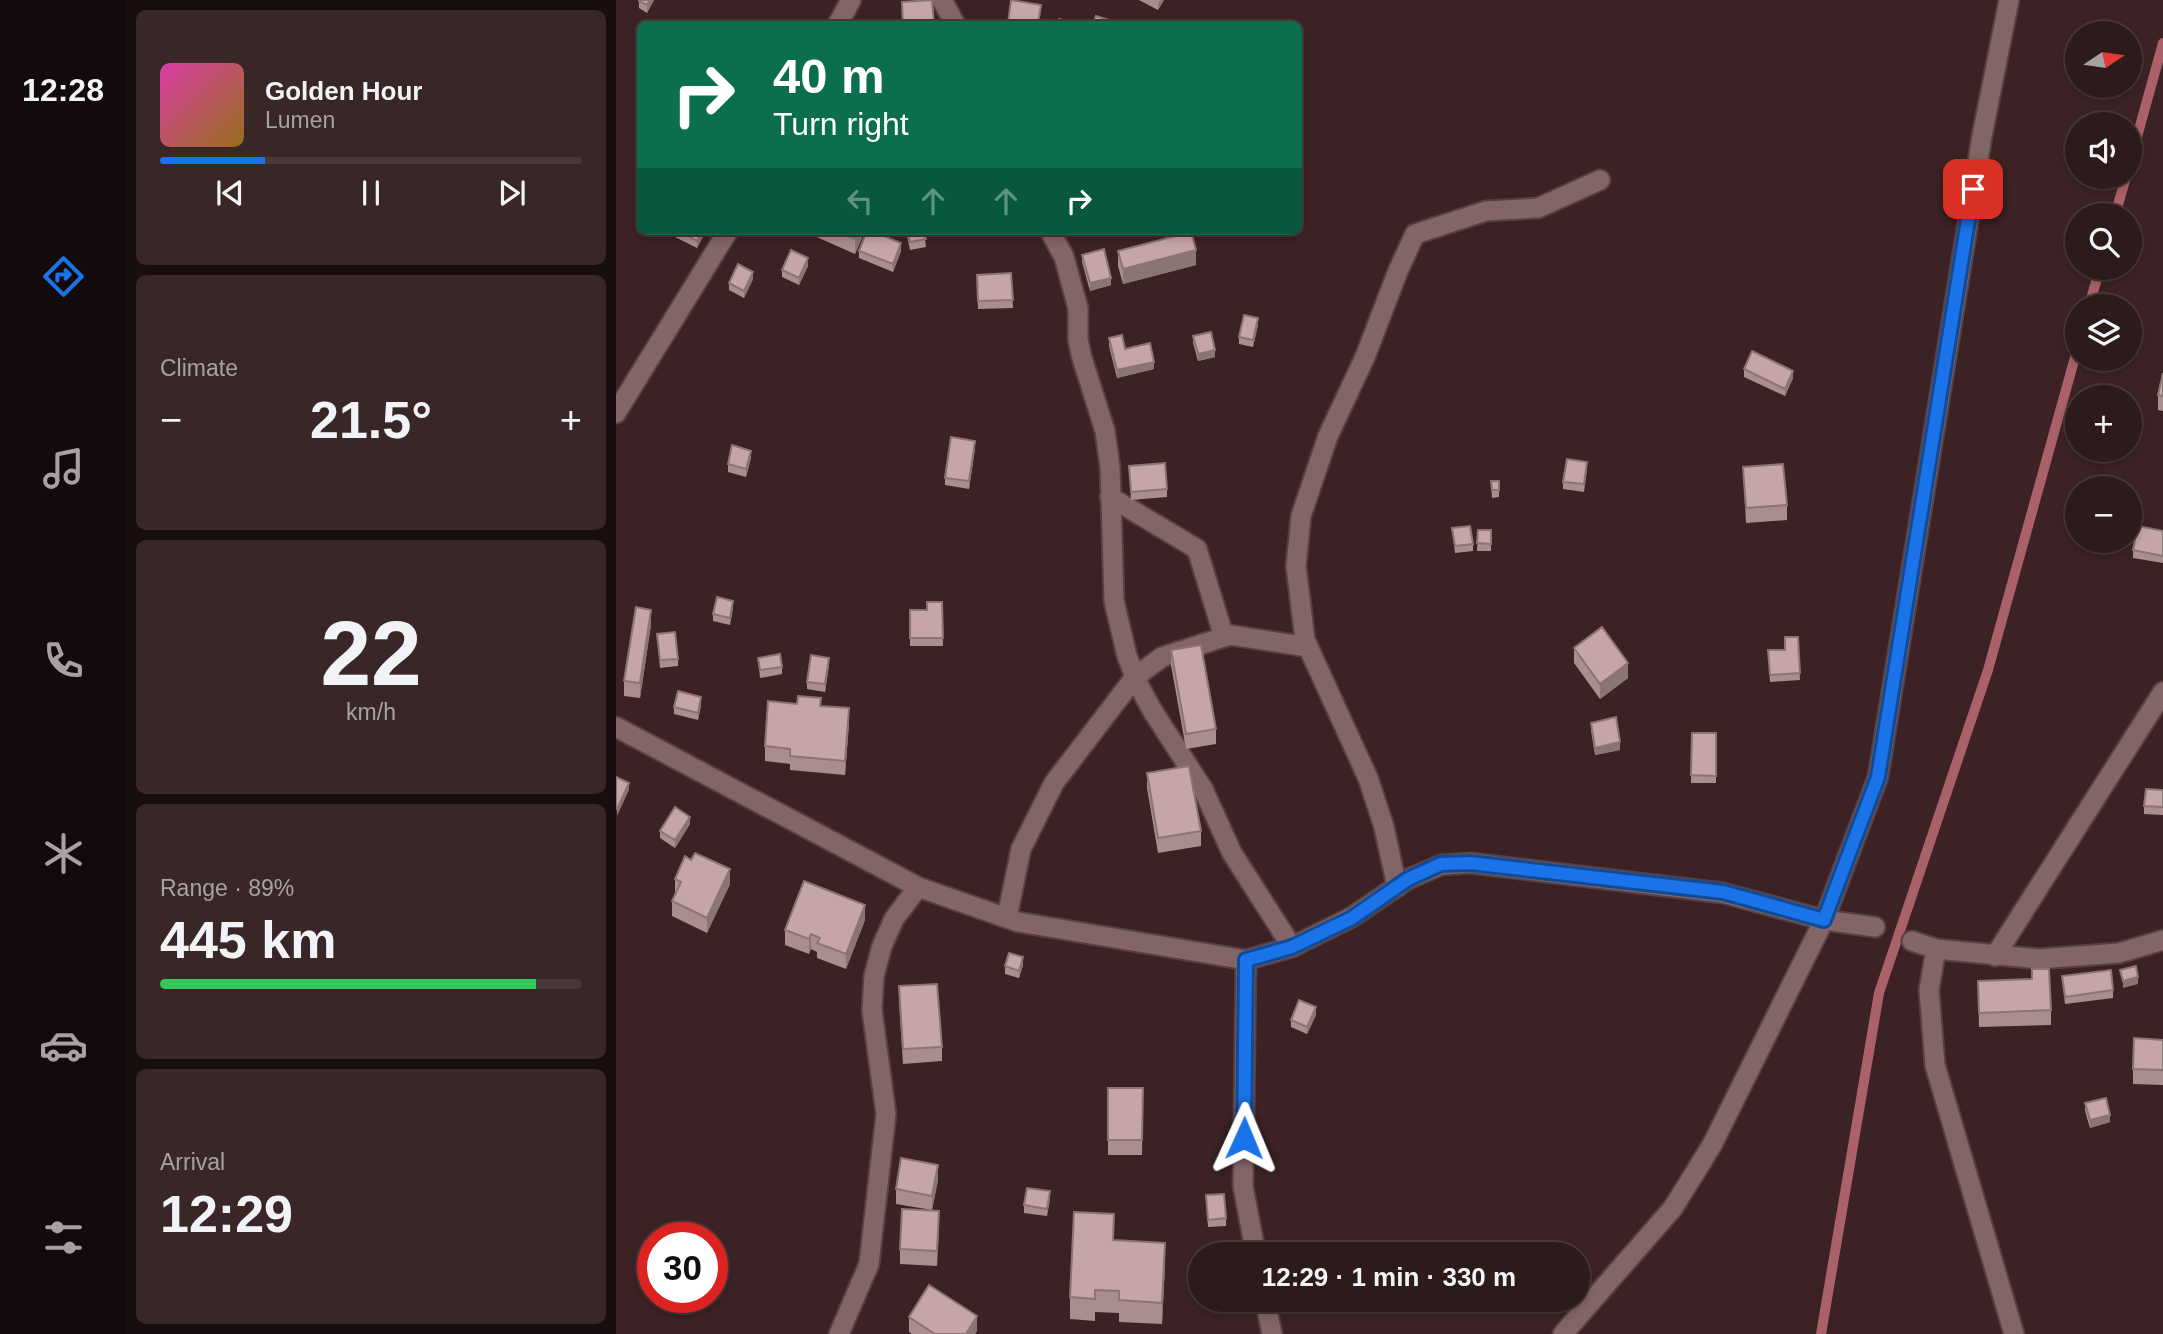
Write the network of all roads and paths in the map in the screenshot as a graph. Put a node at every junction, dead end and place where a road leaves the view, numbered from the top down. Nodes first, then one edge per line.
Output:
1 (850, 0) edge
2 (942, 0) edge
3 (2009, 0) edge
4 (840, 21) edge
5 (953, 21) edge
6 (1601, 180) dead end
7 (726, 235) edge
8 (1052, 235) edge
9 (616, 412) edge
10 (1111, 497) junction
11 (1224, 637) junction
12 (1308, 647) junction
13 (1135, 677) junction
14 (2163, 692) edge
15 (616, 727) edge
16 (918, 887) junction
17 (1397, 887) junction
18 (1007, 918) junction
19 (1824, 920) junction
20 (1875, 927) dead end
21 (2163, 940) edge
22 (1912, 941) dead end
23 (1292, 947) junction
24 (1937, 949) junction
25 (1995, 956) junction
26 (1246, 960) junction
27 (1254, 1242) edge
28 (1267, 1312) edge
29 (839, 1334) edge
30 (1272, 1334) edge
31 (1563, 1334) edge
32 (2014, 1334) edge

1 - 4 street
2 - 5 street
3 - 19 street
6 - 12 street
7 - 9 street
8 - 10 street
10 - 11 street
10 - 13 street
11 - 12 street
11 - 13 street
12 - 17 street
13 - 18 street
13 - 23 street
14 - 25 street
15 - 16 street
16 - 18 street
16 - 29 street
17 - 19 street
17 - 23 street
18 - 26 street
19 - 20 street
19 - 31 street
21 - 25 street
22 - 24 street
23 - 26 street
24 - 25 street
24 - 32 street
26 - 27 street
28 - 30 street

